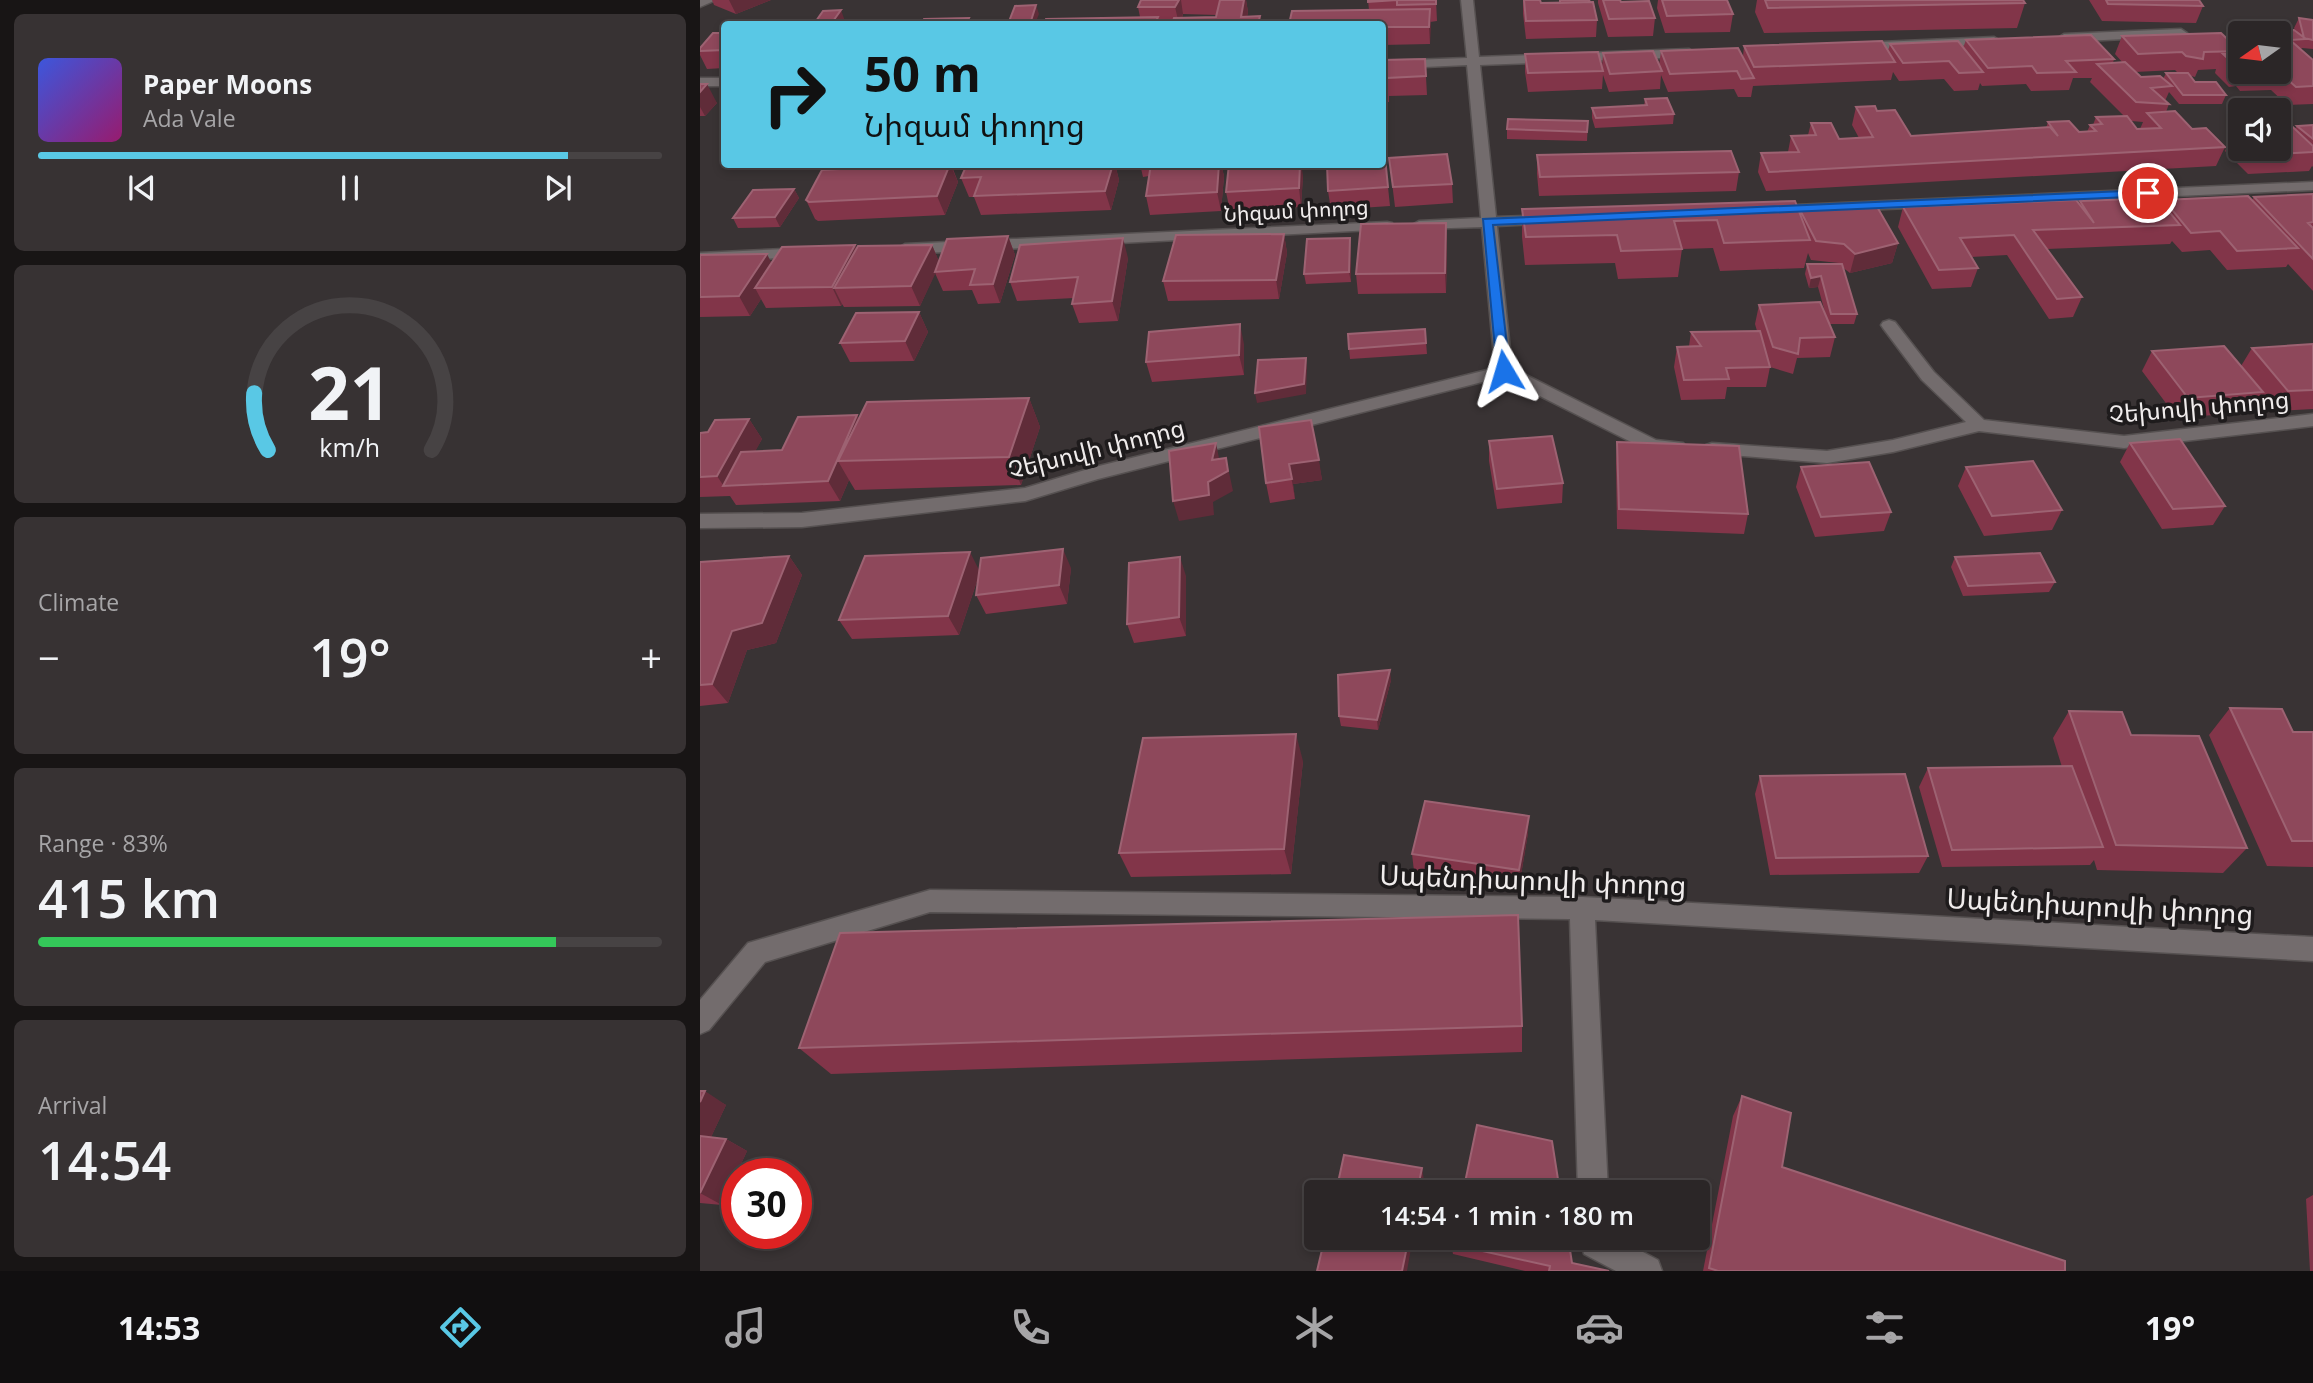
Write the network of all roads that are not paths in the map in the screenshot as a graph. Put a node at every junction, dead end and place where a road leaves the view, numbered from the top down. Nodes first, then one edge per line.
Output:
1 (710, 0) edge
2 (1467, 0) edge
3 (700, 4) edge
4 (2181, 33) edge
5 (2056, 38) edge
6 (2014, 40) edge
7 (1847, 47) edge
8 (1708, 53) edge
9 (1471, 62) junction
10 (1386, 65) edge
11 (700, 82) edge
12 (721, 82) edge
13 (2313, 186) edge
14 (1762, 210) edge
15 (1569, 218) edge
16 (1487, 222) junction
17 (893, 249) edge
18 (824, 252) edge
19 (700, 258) edge
20 (1889, 325) dead end
21 (1504, 371) junction
22 (2313, 420) edge
23 (1979, 425) junction
24 (700, 521) edge
25 (1582, 908) junction
26 (2313, 949) edge
27 (700, 1021) edge
28 (1593, 1180) edge
29 (1608, 1250) edge
30 (1647, 1271) edge

1 - 3 street
2 - 9 street
4 - 5 street
6 - 7 street
8 - 9 street
9 - 10 street
9 - 16 street
11 - 12 street
13 - 14 street
15 - 16 street, Նիզամ փողոց
16 - 17 street, Նիզամ փողոց
16 - 21 street
18 - 19 street
20 - 23 street
21 - 23 street, Չեխովի փողոց
21 - 24 street, Չեխովի փողոց
22 - 23 street, Չեխովի փողոց
25 - 26 street, Սպենդիարովի փողոց
25 - 27 street, Սպենդիարովի փողոց
25 - 28 street
29 - 30 street

